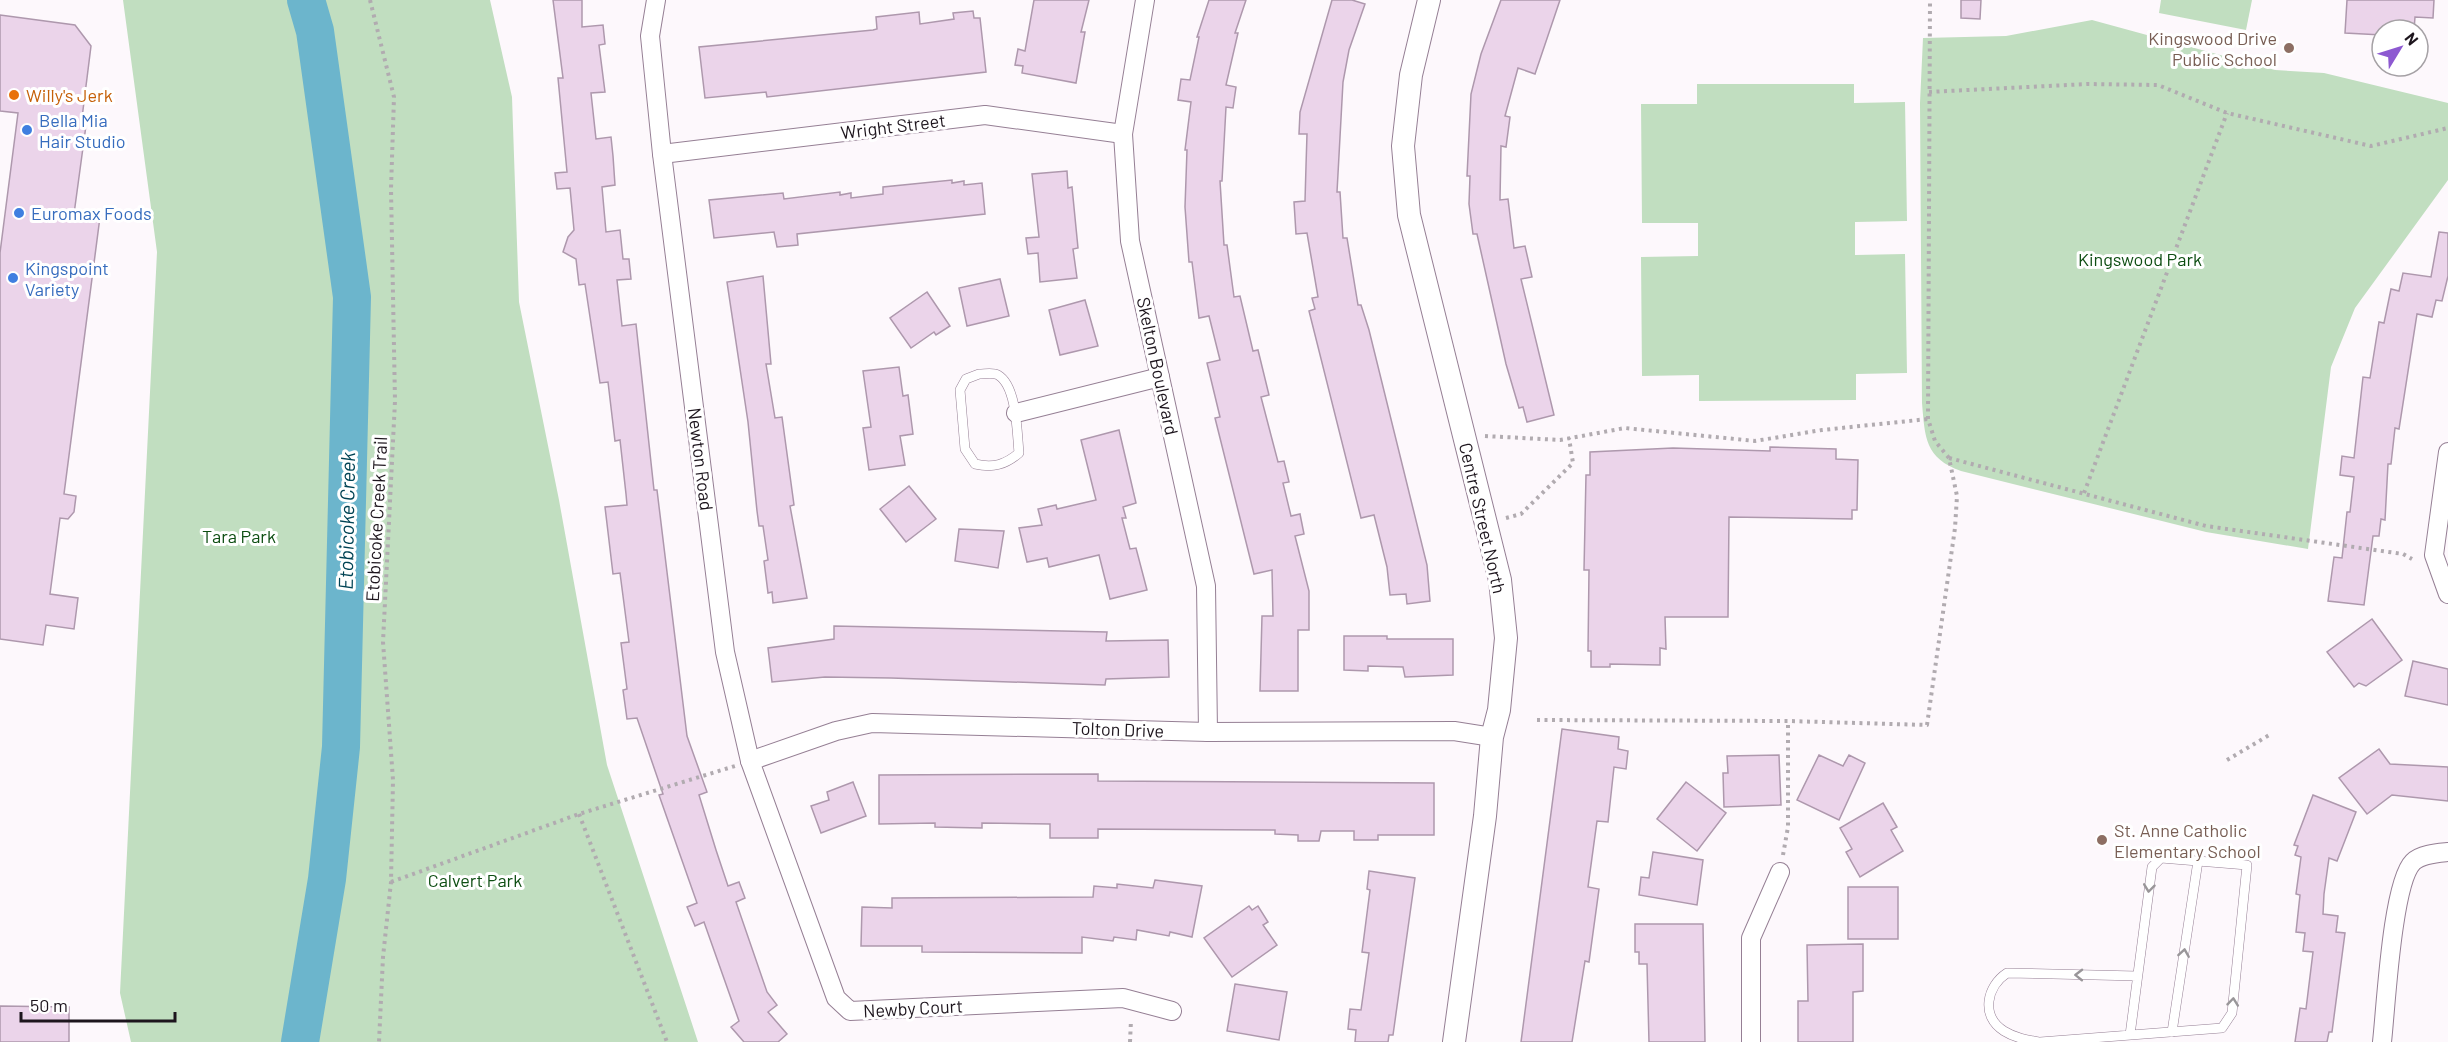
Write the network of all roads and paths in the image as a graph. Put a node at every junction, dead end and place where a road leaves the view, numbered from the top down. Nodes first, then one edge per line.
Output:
1 (370, 0) edge
2 (656, 0) edge
3 (1145, 0) edge
4 (1429, 0) edge
5 (1930, 0) edge
6 (1929, 92) junction
7 (2227, 113) junction
8 (2448, 128) edge
9 (1123, 134) junction
10 (662, 154) junction
11 (1160, 377) junction
12 (1016, 413) junction
13 (1928, 419) junction
14 (1464, 434) junction
15 (1569, 438) junction
16 (2448, 452) edge
17 (1949, 458) junction
18 (2084, 493) junction
19 (1486, 525) junction
20 (2412, 559) dead end
21 (2448, 594) edge
22 (1537, 720) dead end
23 (1788, 721) junction
24 (1208, 732) junction
25 (2271, 734) dead end
26 (1492, 737) junction
27 (2227, 760) dead end
28 (750, 761) junction
29 (579, 814) junction
30 (2448, 852) edge
31 (2198, 861) junction
32 (1780, 872) joint
33 (391, 882) junction
34 (2137, 976) junction
35 (1172, 1011) dead end
36 (2172, 1032) junction
37 (2130, 1035) junction
38 (379, 1042) edge
39 (667, 1042) edge
40 (1454, 1042) edge
41 (1751, 1042) edge
42 (2040, 1042) edge
43 (2382, 1042) edge

1 - 33 path, Etobicoke Creek Trail
2 - 10 street, Newton Road
3 - 9 street, Skelton Boulevard
4 - 14 street, Centre Street North
5 - 6 path
6 - 7 path
6 - 13 path
7 - 8 path
7 - 18 path
9 - 10 street, Wright Street
9 - 11 street, Skelton Boulevard
10 - 28 street, Newton Road
11 - 12 street
11 - 24 street, Skelton Boulevard
12 - 12 lane
13 - 15 path
13 - 17 path
14 - 15 path
14 - 19 street, Centre Street North
15 - 19 path
16 - 21 street
17 - 18 path
17 - 23 path
18 - 20 path
19 - 26 street, Centre Street North
22 - 23 path
23 - 32 path
24 - 26 street, Tolton Drive
24 - 28 street, Tolton Drive
25 - 27 path
26 - 40 street, Centre Street North
28 - 29 path
28 - 35 street, Newby Court
29 - 33 path
29 - 39 path
30 - 43 street
31 -> 34 lane
36 -> 31 lane
36 -> 31 lane
32 - 41 street
33 - 38 path, Etobicoke Creek Trail
34 - 37 lane
34 -> 42 lane
36 - 37 lane
37 - 42 lane

